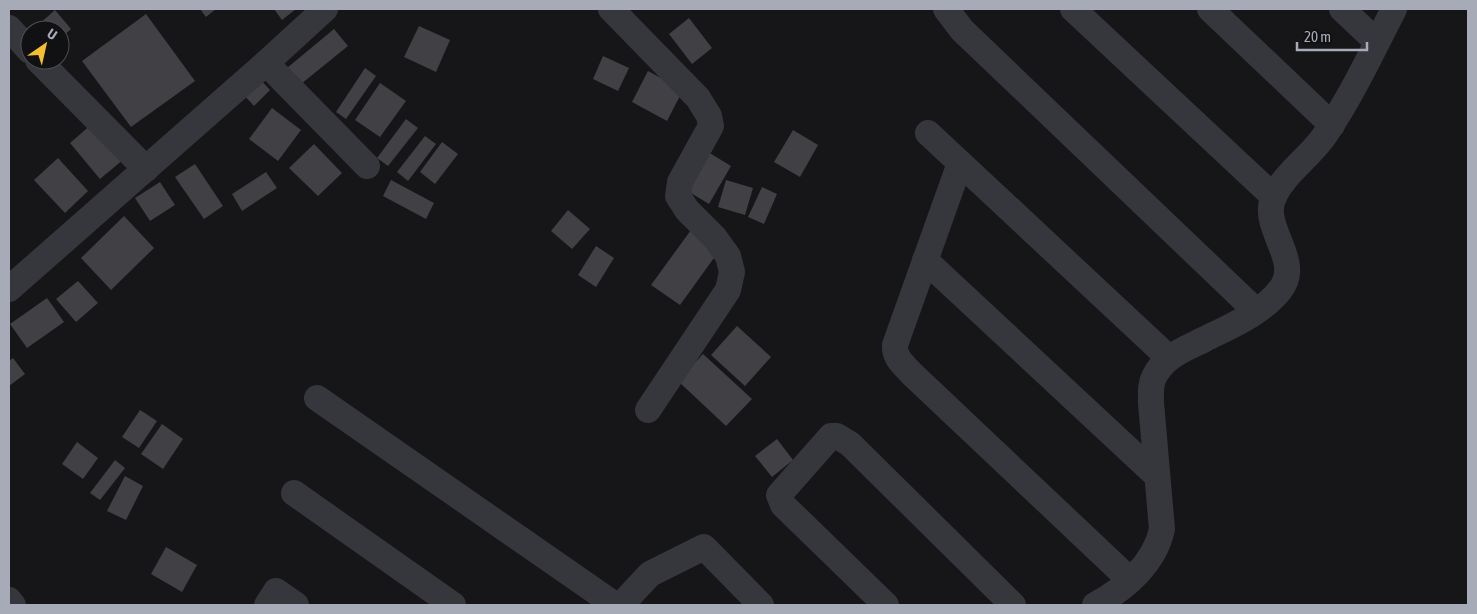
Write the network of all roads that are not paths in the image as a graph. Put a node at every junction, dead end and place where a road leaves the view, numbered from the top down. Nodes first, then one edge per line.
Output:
1 (325, 9) edge
2 (611, 9) edge
3 (946, 9) edge
4 (1073, 9) edge
5 (1210, 9) edge
6 (1342, 9) edge
7 (1394, 9) edge
8 (9, 28) edge
9 (20, 40) edge
10 (1377, 42) junction
11 (266, 63) junction
12 (48, 70) edge
13 (1332, 125) junction
14 (928, 133) dead end
15 (960, 163) junction
16 (367, 166) dead end
17 (146, 169) junction
18 (1274, 197) junction
19 (925, 260) junction
20 (9, 289) edge
21 (1256, 311) junction
22 (1169, 358) junction
23 (317, 398) dead end
24 (648, 410) dead end
25 (1157, 476) junction
26 (294, 493) dead end
27 (1130, 580) junction
28 (9, 600) edge
29 (12, 605) edge
30 (267, 605) edge
31 (296, 605) edge
32 (453, 605) edge
33 (615, 605) edge
34 (621, 605) edge
35 (761, 605) edge
36 (886, 605) edge
37 (1013, 605) edge
38 (1096, 605) edge

1 - 11 street
2 - 24 street
3 - 21 street
4 - 18 street
5 - 13 street
6 - 10 street
7 - 10 street
8 - 9 street
10 - 13 street
11 - 16 street
11 - 17 street
12 - 17 street
13 - 18 street
14 - 15 street
15 - 19 street
15 - 22 street
17 - 20 street
18 - 21 street
19 - 25 street
19 - 27 street
21 - 22 street
22 - 25 street
23 - 33 street
25 - 27 street
26 - 32 street
27 - 38 street
28 - 29 street
30 - 31 street
34 - 35 street
36 - 37 street

